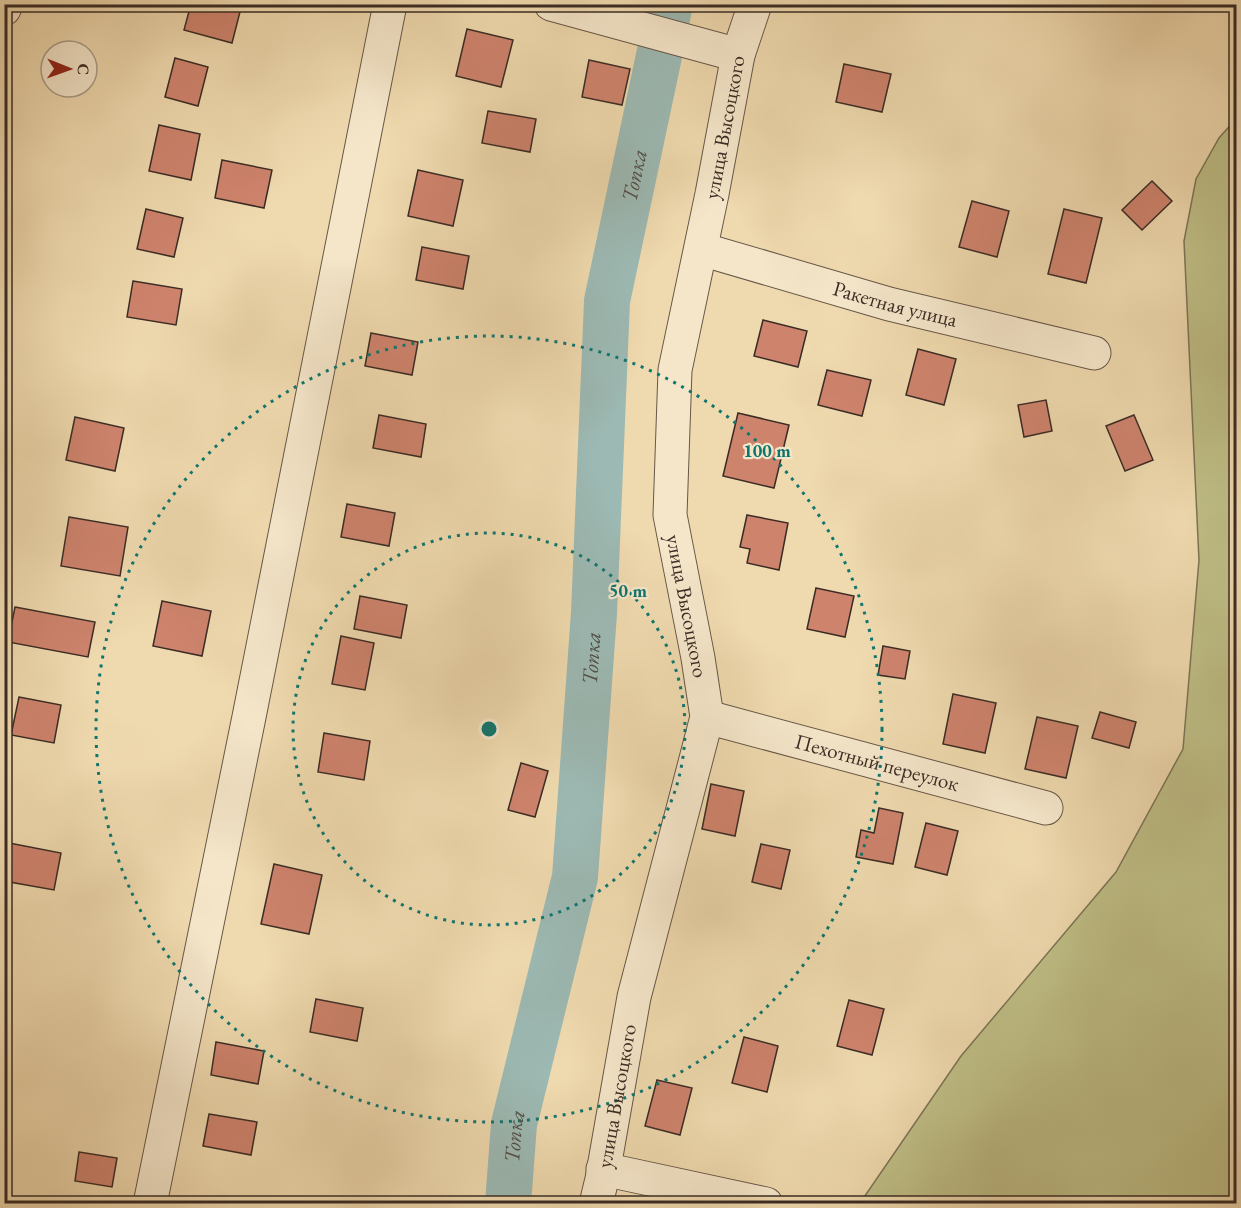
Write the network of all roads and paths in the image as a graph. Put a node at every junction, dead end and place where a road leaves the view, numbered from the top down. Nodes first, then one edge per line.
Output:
1 (6, 4) edge
2 (390, 4) edge
3 (551, 4) edge
4 (755, 4) edge
5 (4, 9) edge
6 (738, 55) junction
7 (700, 249) junction
8 (1094, 352) dead end
9 (707, 717) junction
10 (1046, 808) dead end
11 (603, 1169) junction
12 (150, 1203) edge
13 (596, 1203) edge
14 (766, 1203) edge

1 - 5 street
2 - 12 street
3 - 6 street
4 - 6 street, улица Высоцкого
6 - 7 street, улица Высоцкого
7 - 8 street, Ракетная улица
7 - 9 street, улица Высоцкого
9 - 10 street, Пехотный переулок
9 - 11 street, улица Высоцкого
11 - 13 street, улица Высоцкого
11 - 14 street

